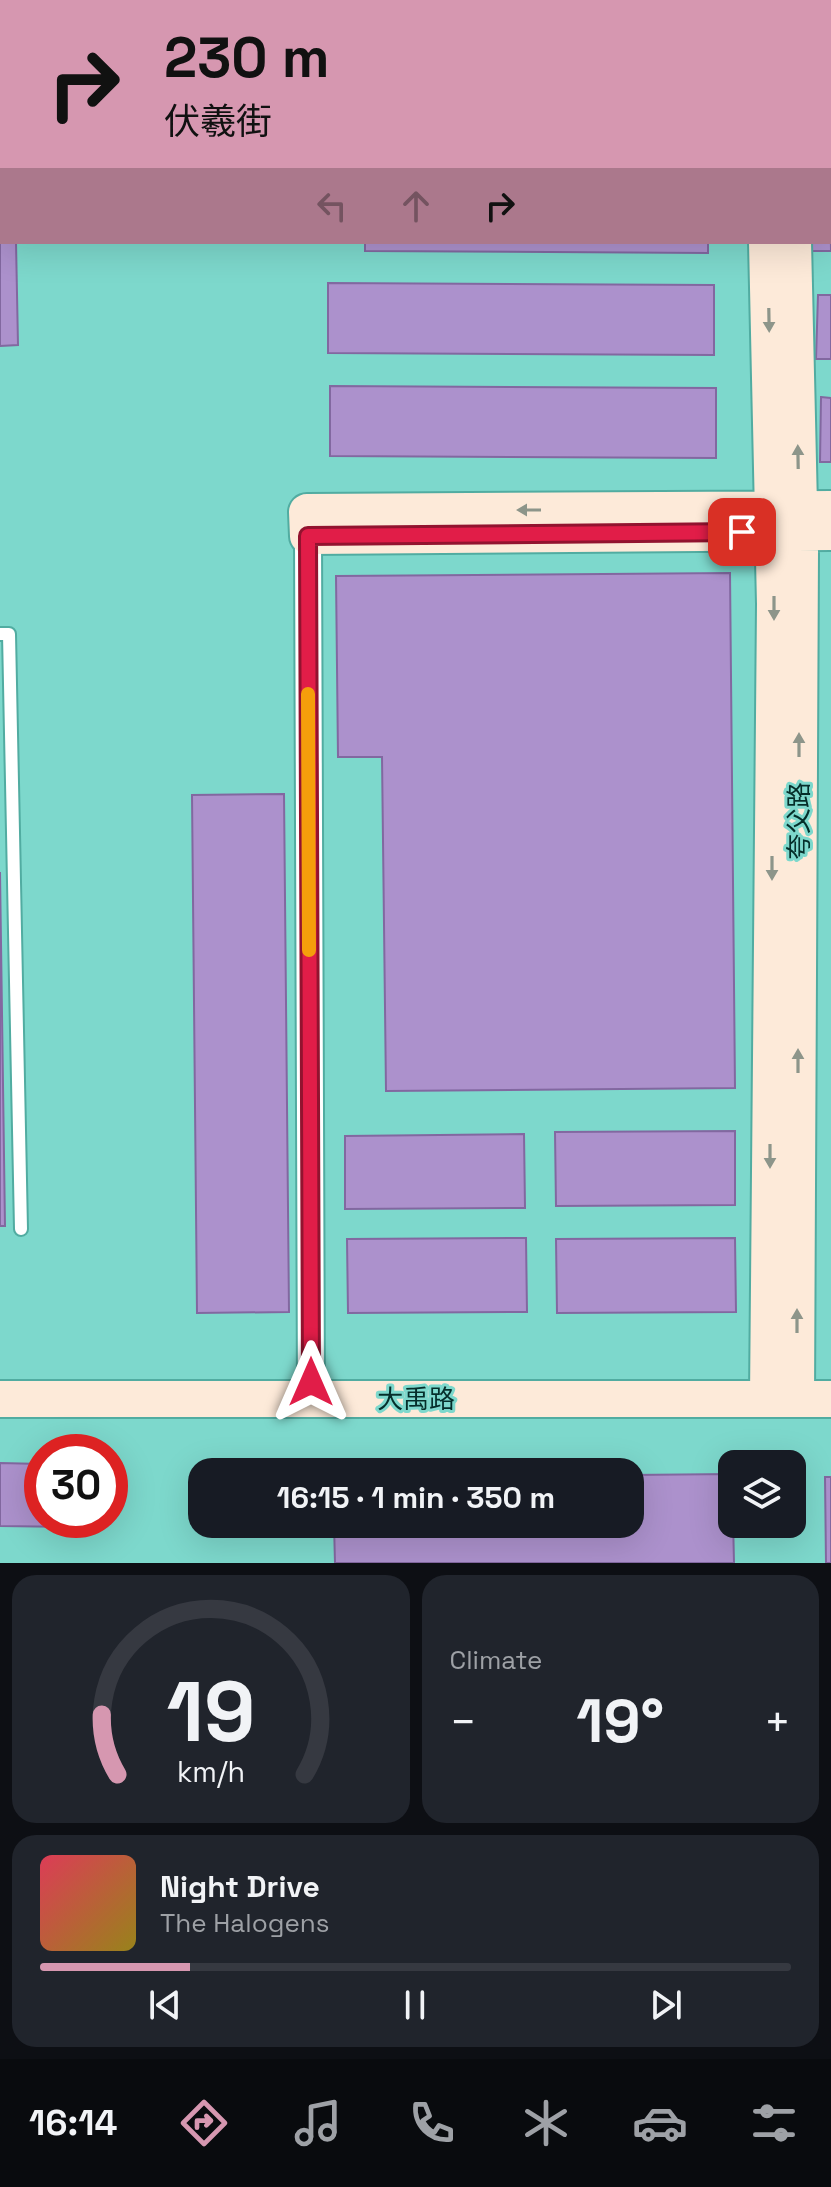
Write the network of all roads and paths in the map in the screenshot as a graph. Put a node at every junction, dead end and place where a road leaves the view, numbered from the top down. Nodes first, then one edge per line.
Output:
1 (767, 244) edge
2 (793, 244) edge
3 (801, 520) edge
4 (308, 536) joint
5 (0, 634) edge
6 (6, 794) edge
7 (21, 1229) dead end
8 (0, 1381) edge
9 (799, 1390) edge
10 (311, 1391) junction
11 (0, 1399) edge

1 -> 3 street, 夸父路
3 -> 2 street, 夸父路
3 - 4 street
3 - 9 street, 夸父路
4 - 10 street
5 - 6 lane
6 - 7 lane
8 - 10 street, 大禹路
9 - 10 street, 大禹路
10 - 11 street, 大禹路

